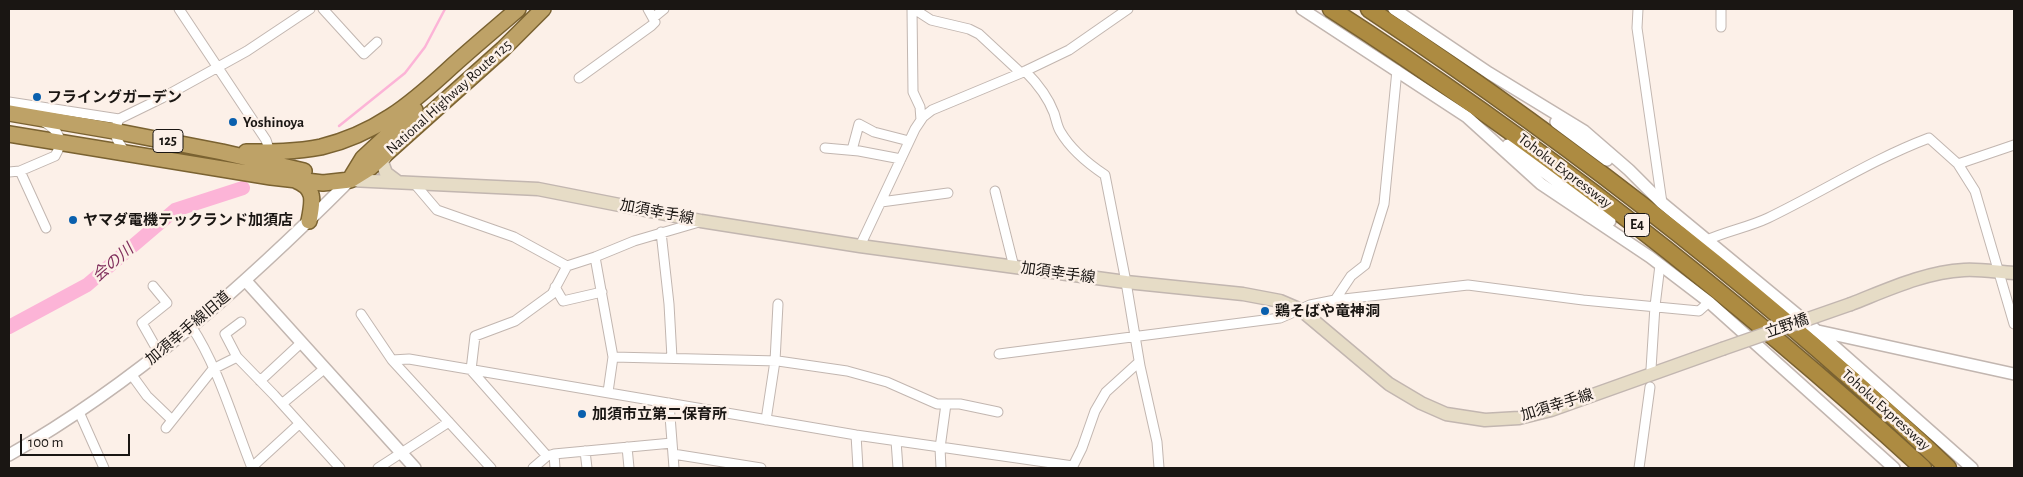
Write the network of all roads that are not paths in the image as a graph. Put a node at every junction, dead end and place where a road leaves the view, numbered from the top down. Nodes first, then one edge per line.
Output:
1 (179, 9) edge
2 (310, 9) edge
3 (323, 9) edge
4 (520, 9) edge
5 (544, 9) edge
6 (648, 9) edge
7 (664, 9) edge
8 (913, 9) edge
9 (1128, 9) edge
10 (1302, 9) edge
11 (1331, 9) edge
12 (1369, 9) edge
13 (1638, 9) edge
14 (1722, 9) edge
15 (1399, 11) edge
16 (653, 18) junction
17 (1721, 27) dead end
18 (376, 42) dead end
19 (216, 66) junction
20 (1397, 70) junction
21 (1023, 72) junction
22 (579, 78) dead end
23 (1522, 94) junction
24 (9, 102) edge
25 (9, 114) edge
26 (1467, 117) junction
27 (37, 118) junction
28 (921, 120) junction
29 (117, 125) junction
30 (9, 134) edge
31 (909, 141) junction
32 (61, 143) junction
33 (2014, 145) edge
34 (825, 148) dead end
35 (852, 150) junction
36 (389, 151) junction
37 (222, 152) junction
38 (270, 152) junction
39 (126, 154) junction
40 (901, 159) junction
41 (1958, 164) junction
42 (20, 171) junction
43 (9, 172) edge
44 (291, 178) junction
45 (350, 180) junction
46 (398, 182) junction
47 (414, 183) junction
48 (995, 191) dead end
49 (948, 193) dead end
50 (881, 202) junction
51 (1662, 203) junction
52 (309, 221) junction
53 (701, 221) junction
54 (46, 228) dead end
55 (661, 232) junction
56 (1707, 240) junction
57 (860, 246) junction
58 (595, 257) junction
59 (1650, 257) junction
60 (1660, 265) junction
61 (567, 266) junction
62 (1014, 267) junction
63 (1998, 272) junction
64 (2014, 273) edge
65 (245, 280) junction
66 (1126, 282) junction
67 (153, 286) dead end
68 (555, 287) junction
69 (602, 292) junction
70 (1334, 300) junction
71 (1709, 302) junction
72 (778, 304) dead end
73 (1655, 306) junction
74 (1301, 310) junction
75 (361, 314) dead end
76 (241, 322) dead end
77 (2014, 324) edge
78 (191, 326) junction
79 (1817, 331) junction
80 (1135, 336) junction
81 (302, 342) junction
82 (1722, 349) joint
83 (159, 353) junction
84 (999, 354) dead end
85 (613, 356) junction
86 (236, 357) junction
87 (672, 358) junction
88 (392, 360) junction
89 (775, 361) junction
90 (1139, 362) junction
91 (213, 369) junction
92 (324, 369) junction
93 (1652, 369) dead end
94 (471, 370) junction
95 (131, 374) junction
96 (2014, 374) edge
97 (260, 381) junction
98 (1650, 387) dead end
99 (608, 392) junction
100 (282, 403) junction
101 (668, 403) junction
102 (946, 404) junction
103 (79, 412) junction
104 (998, 412) dead end
105 (172, 420) junction
106 (766, 420) junction
107 (450, 422) junction
108 (299, 424) junction
109 (166, 428) dead end
110 (856, 435) junction
111 (896, 441) junction
112 (672, 443) junction
113 (627, 447) junction
114 (940, 448) junction
115 (585, 451) junction
116 (401, 453) junction
117 (673, 454) junction
118 (9, 455) edge
119 (550, 455) junction
120 (1072, 467) edge
121 (104, 468) edge
122 (251, 468) edge
123 (340, 468) edge
124 (378, 468) edge
125 (415, 468) edge
126 (491, 468) edge
127 (533, 468) edge
128 (555, 468) edge
129 (587, 468) edge
130 (629, 468) edge
131 (674, 468) edge
132 (761, 468) edge
133 (858, 468) edge
134 (898, 468) edge
135 (941, 468) edge
136 (1159, 468) edge
137 (1639, 468) edge
138 (1894, 468) edge
139 (1923, 468) edge
140 (1948, 468) edge
141 (1972, 468) edge

1 - 19 street
2 - 19 street
3 - 18 street
4 - 38 highway
4 - 45 highway, National Highway Route 125
5 - 36 highway, National Highway Route 125 / 125
6 - 16 street
7 - 16 street
8 - 21 street
8 - 28 street
9 - 21 street
10 - 20 street
11 - 139 highway, Tohoku Expressway / E4
12 - 140 highway, Tohoku Expressway / E4
13 - 51 street
14 - 17 street
15 - 23 street
16 - 22 street
19 - 29 street
19 - 38 street
20 - 26 street
20 - 70 street
21 - 28 street
21 - 66 street
23 - 51 street
23 - 51 street
24 - 29 street
25 - 27 highway, 125
26 - 59 street
26 - 59 street
27 - 29 highway, 125
27 - 32 street
28 - 31 street
29 - 37 highway, 125
29 - 39 street
30 - 32 highway, National Highway Route 125 / 125
31 - 35 street
31 - 40 street
32 - 39 highway, National Highway Route 125 / 125
32 - 42 street
33 - 41 street
34 - 35 street
35 - 40 street
36 - 45 highway, National Highway Route 125 / 125
36 - 46 main road
37 - 38 highway
37 - 45 highway, 125
39 - 44 highway, National Highway Route 125 / 125
40 - 50 street
41 - 56 street
41 - 63 street
42 - 43 street
42 - 54 street
44 - 45 highway, National Highway Route 125 / 125
44 - 52 highway
45 - 46 main road, 加須幸手線
45 - 52 street, 加須幸手線旧道
46 - 47 main road, 加須幸手線
47 - 53 main road, 加須幸手線
47 - 61 street
48 - 62 street
49 - 50 street
50 - 57 street
51 - 56 street
52 - 65 street, 加須幸手線旧道
53 - 55 street
53 - 57 main road, 加須幸手線
55 - 58 street
55 - 87 street
56 - 79 street
57 - 62 main road, 加須幸手線
58 - 61 street
58 - 69 street
59 - 60 street
60 - 71 street
60 - 73 street
61 - 68 street
62 - 66 main road, 加須幸手線
63 - 64 main road
63 - 77 street
63 - 82 main road, 立野橋, bridge
65 - 78 street, 加須幸手線旧道
65 - 81 street
66 - 74 main road, 加須幸手線
66 - 80 street
67 - 83 street
68 - 69 street
68 - 94 street
69 - 85 street
70 - 73 street
70 - 74 street
71 - 73 street
71 - 138 street
72 - 89 street
73 - 93 street
74 - 80 street
74 - 82 main road, 加須幸手線
75 - 88 street
76 - 86 street
78 - 83 street, 加須幸手線旧道
78 - 91 street
79 - 96 street
79 - 141 street
80 - 84 street
80 - 90 street
81 - 92 street
81 - 97 street
83 - 95 street, 加須幸手線旧道
85 - 87 street
85 - 99 street
86 - 91 street
86 - 97 street
87 - 89 street
88 - 94 street
88 - 107 street
89 - 102 street
89 - 106 street
90 - 120 street
90 - 136 street
91 - 105 street
91 - 122 street
92 - 100 street
92 - 116 street
94 - 99 street
94 - 119 street
95 - 103 street, 加須幸手線旧道
95 - 105 street
97 - 100 street
98 - 137 street
99 - 101 street
100 - 108 street
101 - 106 street
101 - 112 street
102 - 104 street
102 - 114 street
103 - 118 street, 加須幸手線旧道
103 - 121 street
105 - 109 street
106 - 110 street
107 - 116 street
107 - 126 street
108 - 122 street
108 - 123 street
110 - 111 street
110 - 133 street
111 - 114 street
111 - 134 street
112 - 113 street
112 - 117 street
113 - 115 street
113 - 130 street
114 - 120 street
114 - 135 street
115 - 119 street
115 - 129 street
116 - 124 street
116 - 125 street
117 - 131 street
117 - 132 street
119 - 127 street
119 - 128 street

